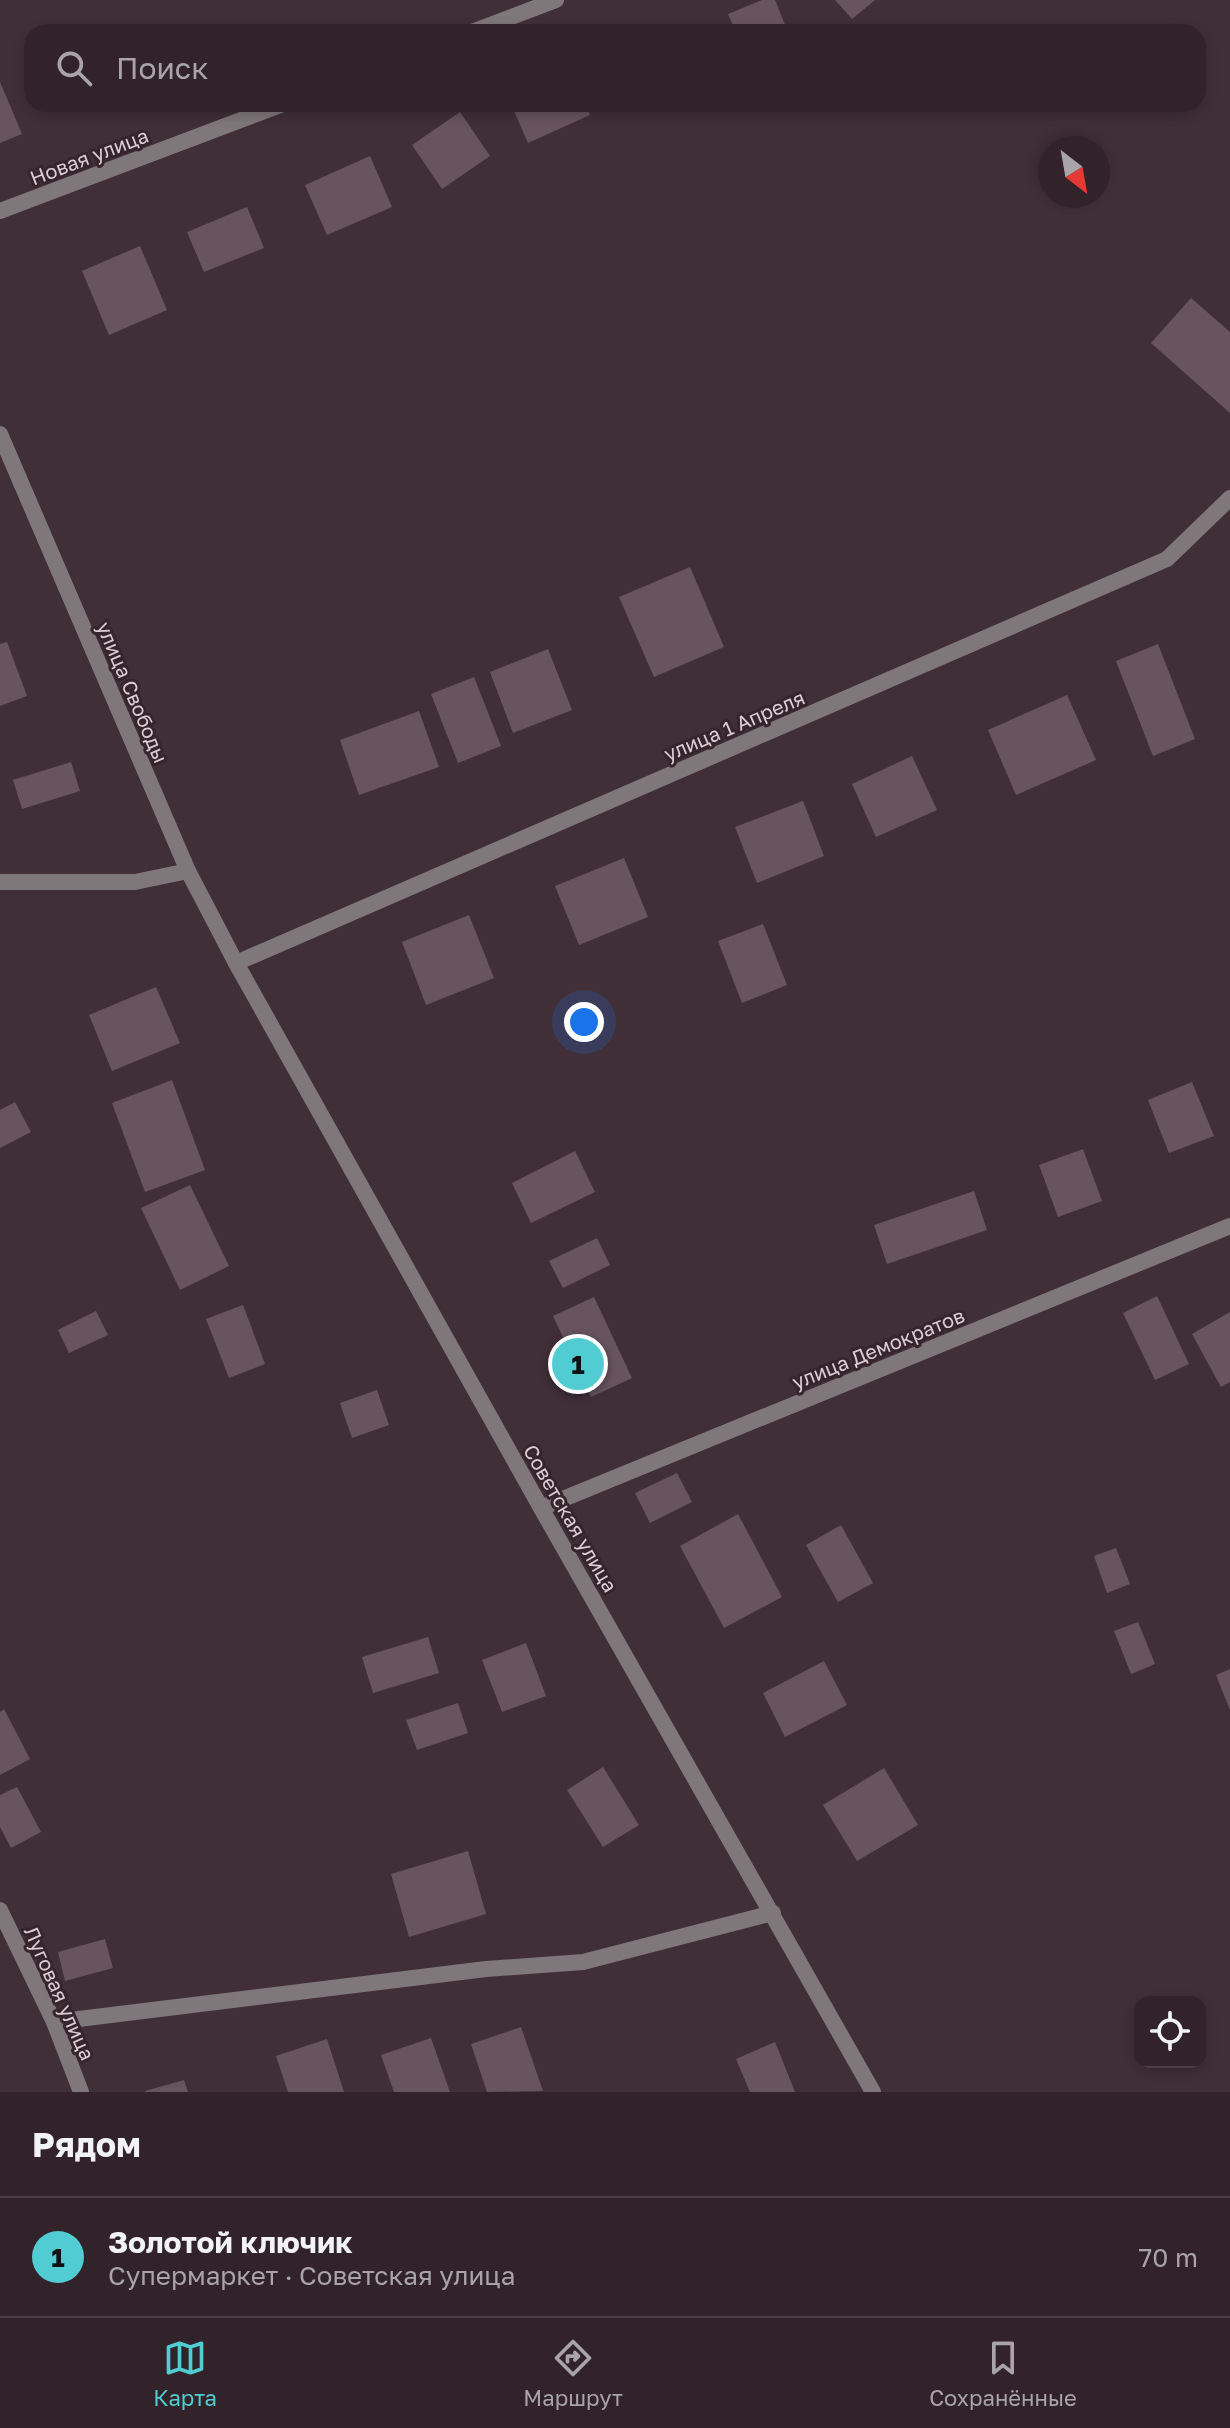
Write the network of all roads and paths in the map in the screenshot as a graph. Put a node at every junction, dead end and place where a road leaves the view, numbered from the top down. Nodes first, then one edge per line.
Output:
1 (556, 0) edge
2 (493, 24) edge
3 (262, 112) edge
4 (0, 211) edge
5 (0, 434) edge
6 (1230, 498) edge
7 (188, 871) junction
8 (0, 882) edge
9 (236, 963) junction
10 (1230, 1226) edge
11 (541, 1508) junction
12 (0, 1910) edge
13 (773, 1913) junction
14 (54, 2022) junction
15 (81, 2092) edge
16 (873, 2092) edge

1 - 2 street
3 - 4 street, Новая улица
5 - 7 street, улица Свободы
6 - 9 street, улица 1 Апреля
7 - 8 street
7 - 9 street, улица Свободы
9 - 11 street, Советская улица
10 - 11 street, улица Демократов
11 - 13 street, Советская улица
12 - 14 street, Луговая улица
13 - 14 street
13 - 16 street, Советская улица
14 - 15 street, Луговая улица

